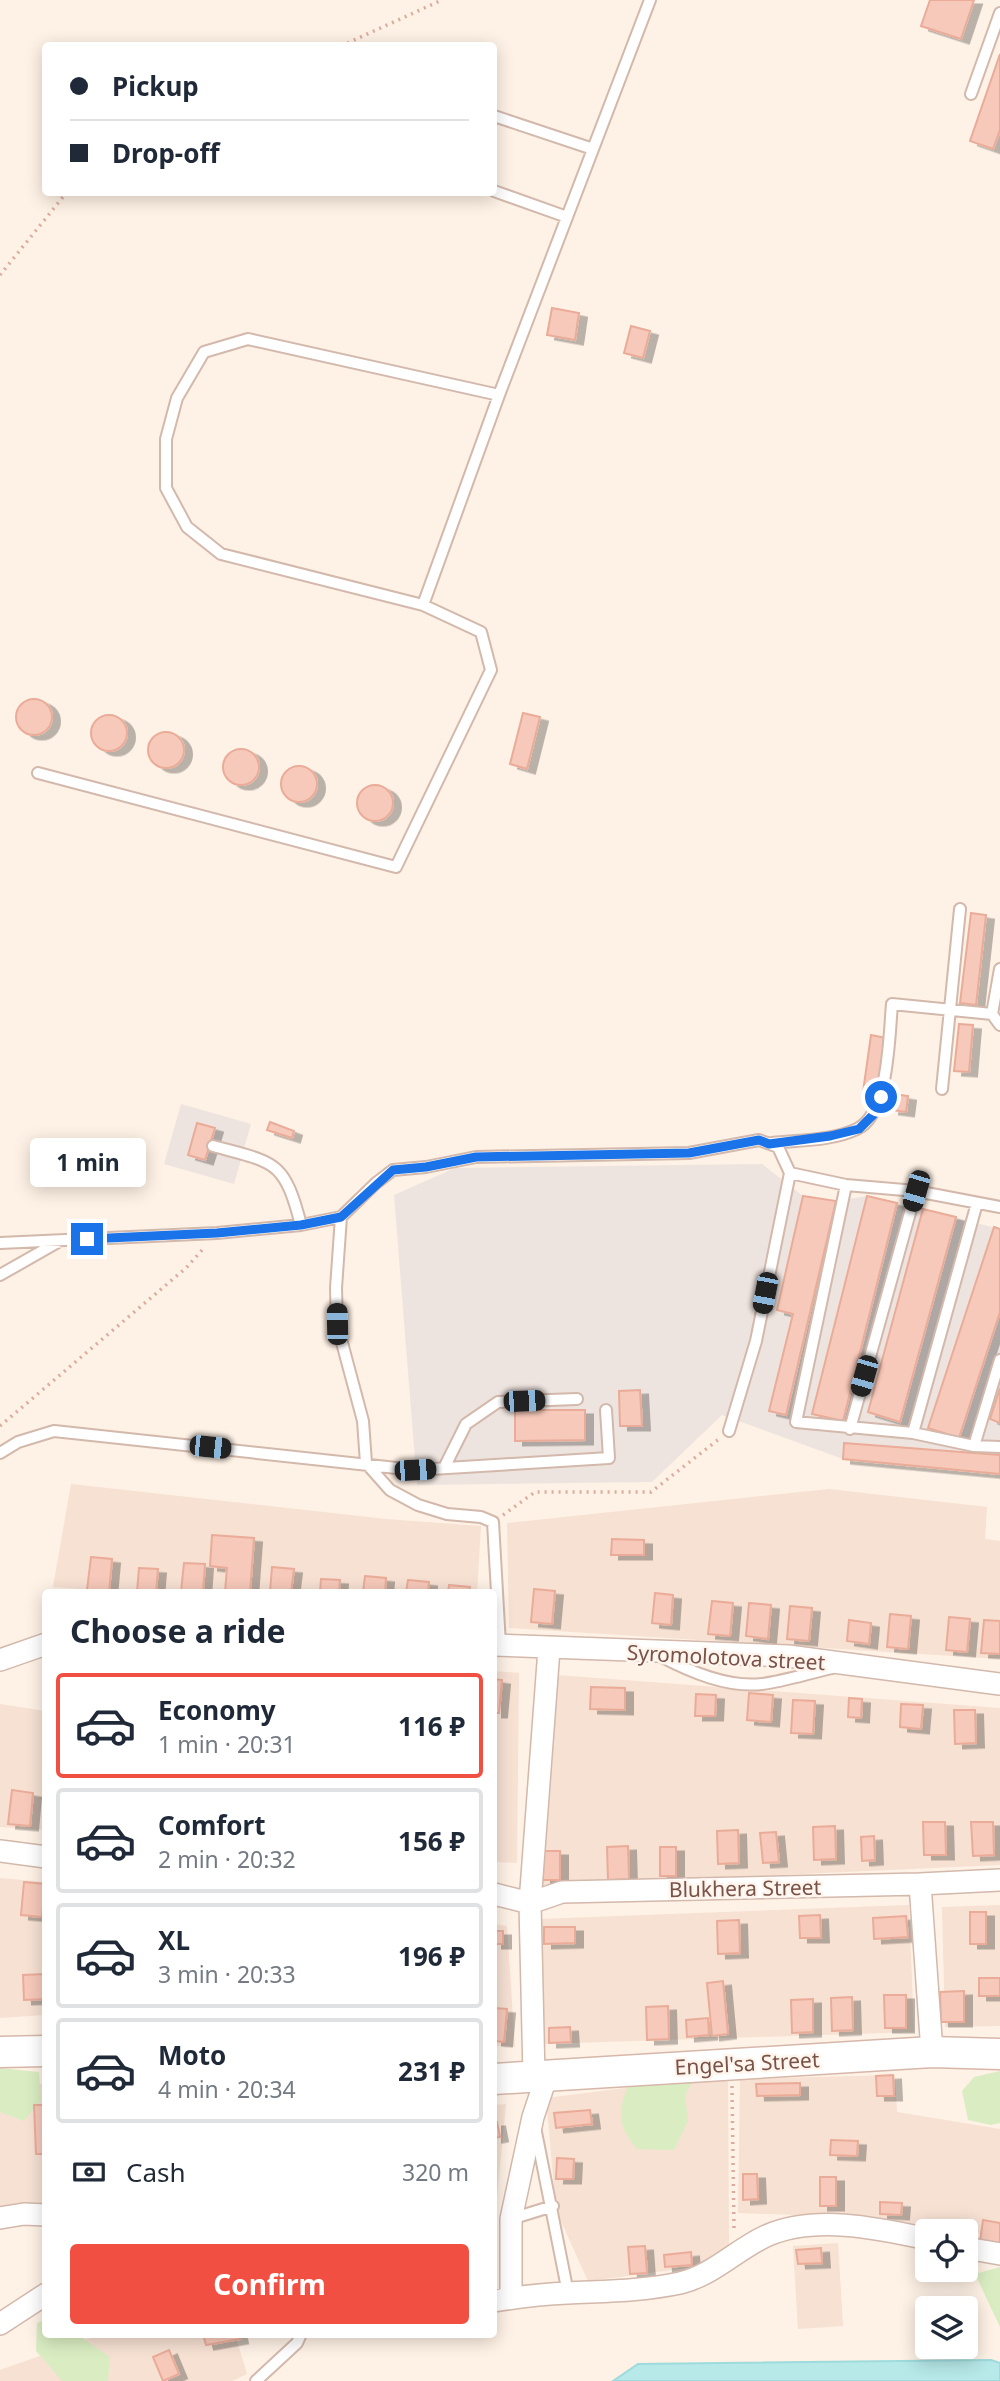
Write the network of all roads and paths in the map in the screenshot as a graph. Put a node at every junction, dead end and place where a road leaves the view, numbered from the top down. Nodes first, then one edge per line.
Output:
1 (442, 0) edge
2 (650, 0) edge
3 (1000, 13) edge
4 (350, 42) edge
5 (971, 94) dead end
6 (497, 117) edge
7 (593, 149) junction
8 (497, 192) edge
9 (65, 196) edge
10 (567, 218) junction
11 (0, 275) edge
12 (499, 395) junction
13 (423, 605) junction
14 (38, 773) dead end
15 (960, 909) dead end
16 (1000, 969) edge
17 (950, 1010) junction
18 (992, 1014) junction
19 (1000, 1025) edge
20 (942, 1088) dead end
21 (769, 1144) junction
22 (214, 1146) dead end
23 (790, 1173) junction
24 (846, 1185) junction
25 (916, 1191) junction
26 (977, 1203) junction
27 (1000, 1207) edge
28 (341, 1217) junction
29 (301, 1225) junction
30 (217, 1233) junction
31 (61, 1241) junction
32 (0, 1243) edge
33 (0, 1275) edge
34 (1000, 1360) edge
35 (577, 1399) dead end
36 (606, 1410) dead end
37 (0, 1426) edge
38 (850, 1429) junction
39 (729, 1432) joint
40 (913, 1433) junction
41 (974, 1446) junction
42 (1000, 1447) edge
43 (0, 1453) edge
44 (366, 1463) junction
45 (444, 1468) junction
46 (493, 1522) junction
47 (495, 1589) edge
48 (42, 1645) edge
49 (497, 1645) edge
50 (549, 1649) junction
51 (0, 1660) edge
52 (1000, 1684) edge
53 (0, 1851) edge
54 (42, 1856) edge
55 (1000, 1880) edge
56 (920, 1884) junction
57 (497, 1895) edge
58 (530, 1903) junction
59 (42, 2051) edge
60 (0, 2052) edge
61 (932, 2052) junction
62 (1000, 2054) edge
63 (732, 2064) junction
64 (540, 2075) junction
65 (497, 2079) edge
66 (533, 2117) junction
67 (553, 2206) junction
68 (42, 2215) edge
69 (0, 2218) edge
70 (511, 2219) junction
71 (915, 2236) edge
72 (744, 2249) junction
73 (978, 2250) edge
74 (1000, 2254) edge
75 (568, 2293) junction
76 (42, 2297) edge
77 (502, 2300) edge
78 (0, 2324) edge
79 (299, 2338) edge
80 (257, 2381) edge

1 - 4 path
2 - 7 lane
3 - 5 lane
6 - 7 lane
7 - 10 lane
8 - 10 lane
9 - 11 path
10 - 12 lane
12 - 13 lane
12 - 13 lane
13 - 14 lane
15 - 17 lane
16 - 18 lane
17 - 18 lane
17 - 20 lane
17 - 21 lane
18 - 19 lane
21 - 23 lane
21 - 28 lane
22 - 29 lane
23 - 24 lane
23 - 39 lane
24 - 25 lane
24 - 38 lane
25 - 26 lane
25 - 38 lane
26 - 27 lane
26 - 40 lane
28 - 29 lane
28 - 44 lane
29 - 30 lane
30 - 31 lane
30 - 37 path
31 - 32 lane
31 - 33 lane
34 - 41 lane
35 - 45 lane
36 - 45 lane
38 - 40 lane
39 - 46 path
40 - 41 lane
41 - 42 lane
43 - 44 lane
44 - 45 lane
44 - 46 lane
46 - 47 lane
48 - 51 street
49 - 50 street, Syromolotova street
50 - 52 street, Syromolotova street
50 - 58 street
53 - 54 street
55 - 56 street, Blukhera Street
56 - 58 street, Blukhera Street
56 - 61 street
57 - 58 street
58 - 64 street
59 - 60 main road
61 - 62 main road, Engel'sa Street
61 - 63 main road, Engel'sa Street
63 - 64 main road, Engel'sa Street
63 - 72 path
64 - 65 main road, Engel'sa Street
64 - 66 street
66 - 67 lane
66 - 70 street
67 - 70 lane
67 - 75 lane
68 - 69 street
70 - 77 street
71 - 72 street
72 - 75 street
73 - 74 street
75 - 77 street
76 - 78 street
79 - 80 lane

